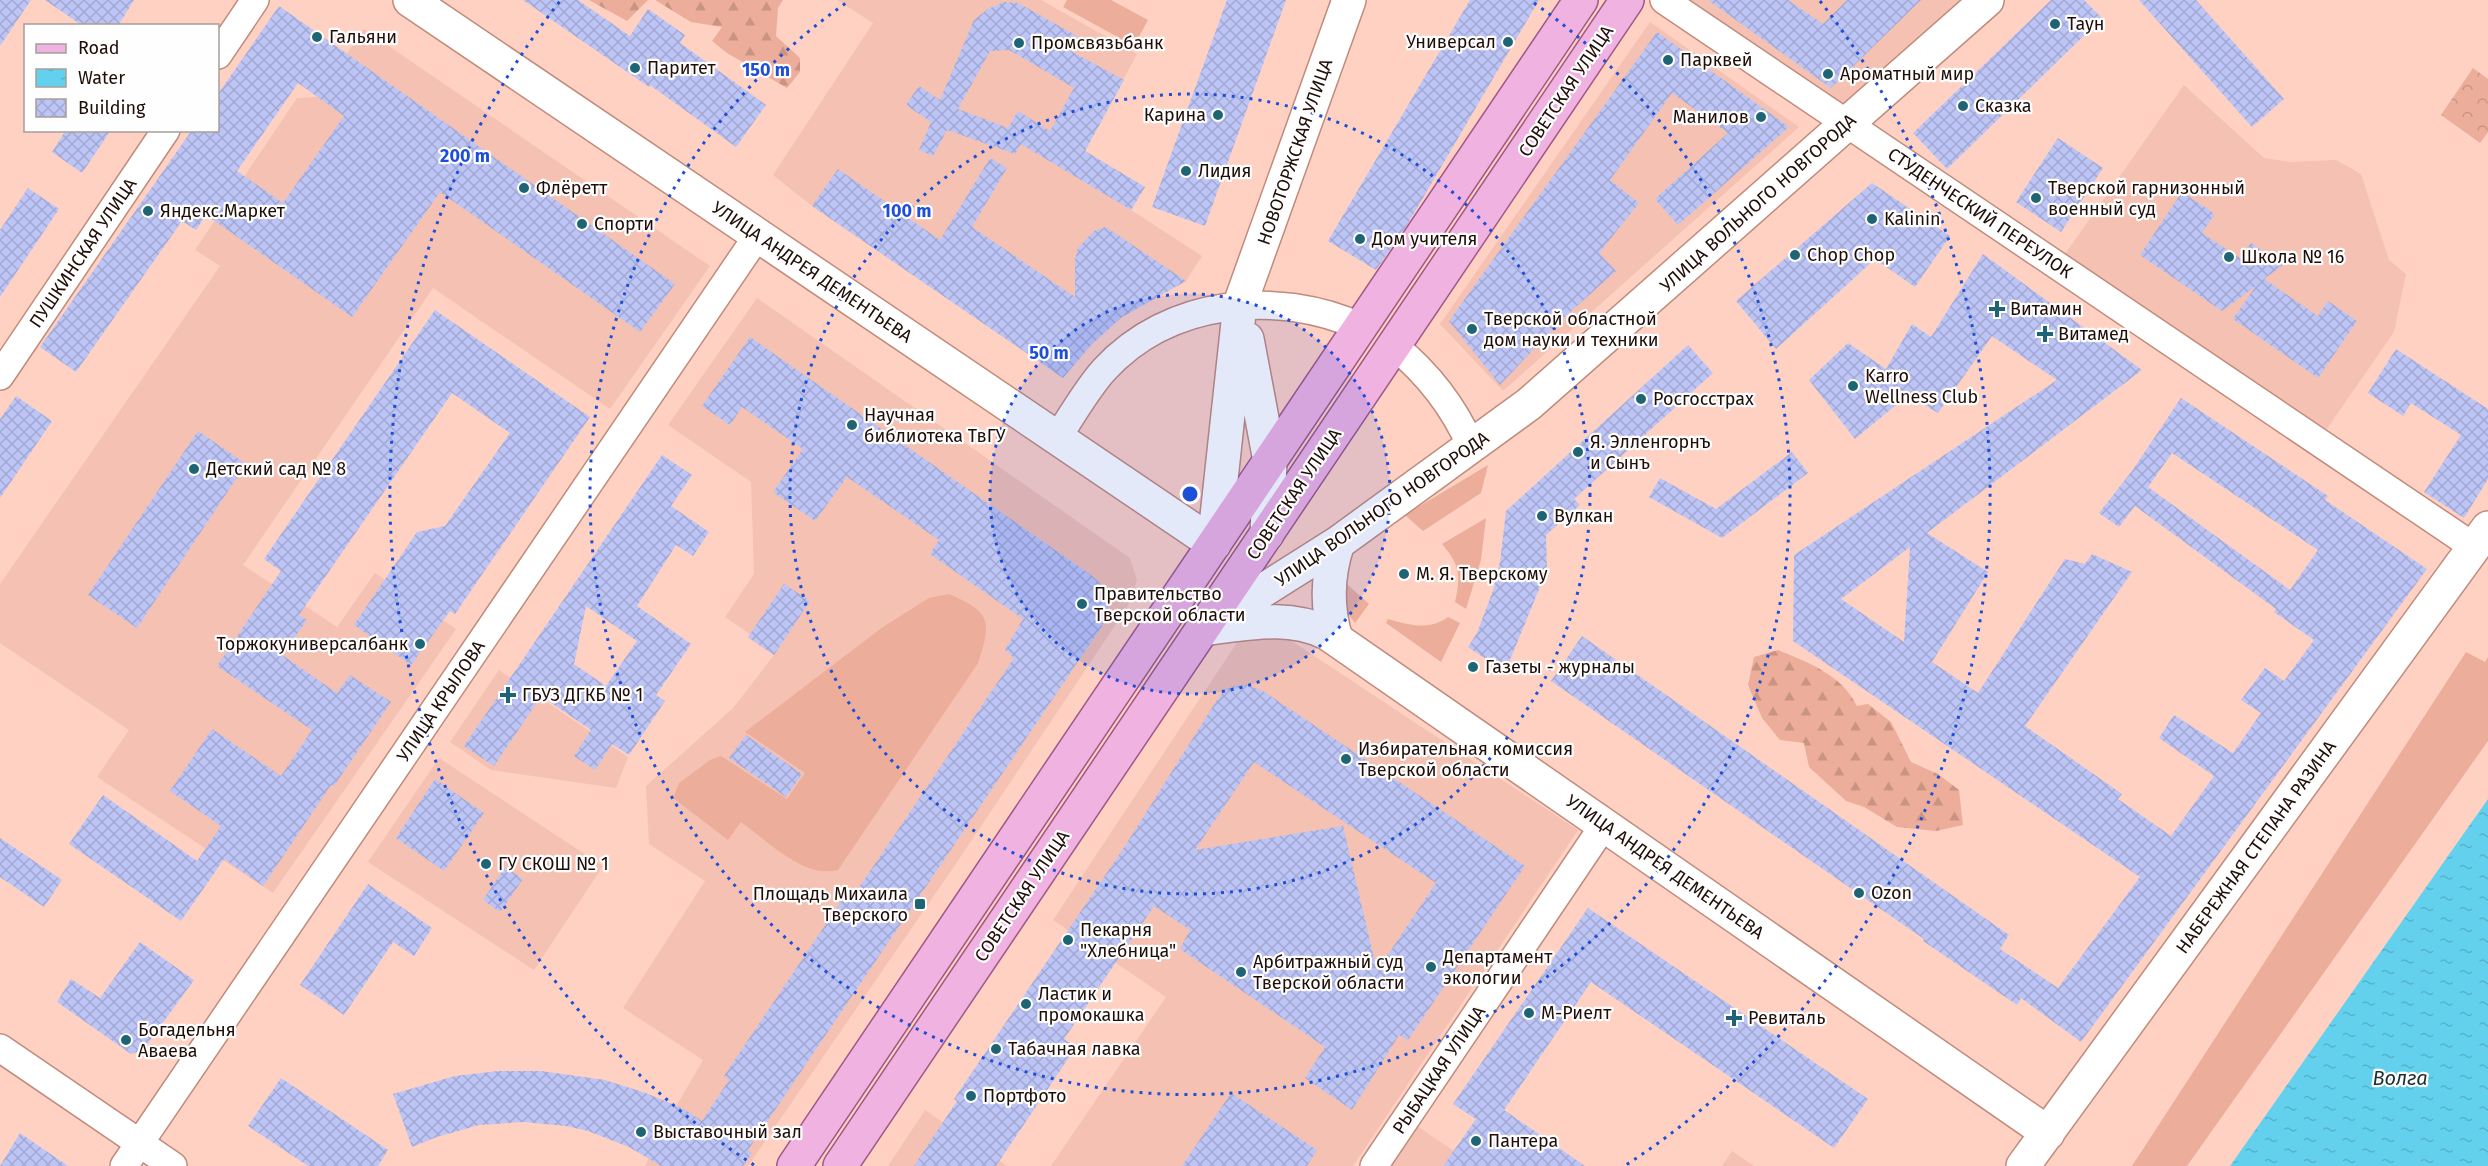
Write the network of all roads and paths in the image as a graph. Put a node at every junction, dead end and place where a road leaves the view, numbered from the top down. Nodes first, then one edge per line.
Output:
1 (255, 0) edge
2 (410, 0) edge
3 (1348, 0) edge
4 (1581, 0) edge
5 (1627, 0) edge
6 (1664, 0) edge
7 (1987, 0) edge
8 (219, 54) edge
9 (1848, 124) junction
10 (165, 132) edge
11 (758, 235) junction
12 (1240, 304) junction
13 (1361, 327) junction
14 (1394, 346) junction
15 (0, 376) edge
16 (1057, 438) junction
17 (1472, 448) junction
18 (1270, 461) junction
19 (1267, 534) junction
20 (2481, 538) edge
21 (1338, 543) junction
22 (1214, 544) junction
23 (1202, 629) junction
24 (1336, 639) junction
25 (1604, 825) junction
26 (0, 1048) edge
27 (2048, 1133) junction
28 (139, 1143) junction
29 (124, 1166) edge
30 (173, 1166) edge
31 (794, 1166) edge
32 (840, 1166) edge
33 (1374, 1166) edge
34 (2023, 1166) edge

1 - 8 street
2 - 11 street, УЛИЦА АНДРЕЯ ДЕМЕНТЬЕВА
3 - 12 street, НОВОТОРЖСКАЯ УЛИЦА
4 - 13 main road, СОВЕТСКАЯ УЛИЦА
5 - 14 main road, СОВЕТСКАЯ УЛИЦА
6 - 9 street, СТУДЕНЧЕСКИЙ ПЕРЕУЛОК
7 - 9 street, УЛИЦА ВОЛЬНОГО НОВГОРОДА
9 - 17 street, УЛИЦА ВОЛЬНОГО НОВГОРОДА
9 - 20 street, СТУДЕНЧЕСКИЙ ПЕРЕУЛОК
10 - 15 street, ПУШКИНСКАЯ УЛИЦА
11 - 16 street, УЛИЦА АНДРЕЯ ДЕМЕНТЬЕВА
11 - 28 street, УЛИЦА КРЫЛОВА
12 - 13 street
12 - 16 street
12 - 18 street
12 - 22 street, НОВОТОРЖСКАЯ УЛИЦА
13 - 18 main road, СОВЕТСКАЯ УЛИЦА
14 - 17 street
14 - 19 main road, СОВЕТСКАЯ УЛИЦА
16 - 22 street, УЛИЦА АНДРЕЯ ДЕМЕНТЬЕВА
17 - 21 street, УЛИЦА ВОЛЬНОГО НОВГОРОДА
18 - 19 street
18 - 22 main road, СОВЕТСКАЯ УЛИЦА
19 - 23 main road, СОВЕТСКАЯ УЛИЦА
20 - 27 street, НАБЕРЕЖНАЯ СТЕПАНА РАЗИНА
21 - 23 street, УЛИЦА ВОЛЬНОГО НОВГОРОДА
21 - 24 street
22 - 31 main road, СОВЕТСКАЯ УЛИЦА
23 - 24 street, УЛИЦА АНДРЕЯ ДЕМЕНТЬЕВА
23 - 32 main road, СОВЕТСКАЯ УЛИЦА
24 - 25 street, УЛИЦА АНДРЕЯ ДЕМЕНТЬЕВА
25 - 27 street, УЛИЦА АНДРЕЯ ДЕМЕНТЬЕВА
25 - 33 street, РЫБАЦКАЯ УЛИЦА
26 - 28 street
27 - 34 street, НАБЕРЕЖНАЯ СТЕПАНА РАЗИНА
28 - 29 street, УЛИЦА КРЫЛОВА
28 - 30 street

